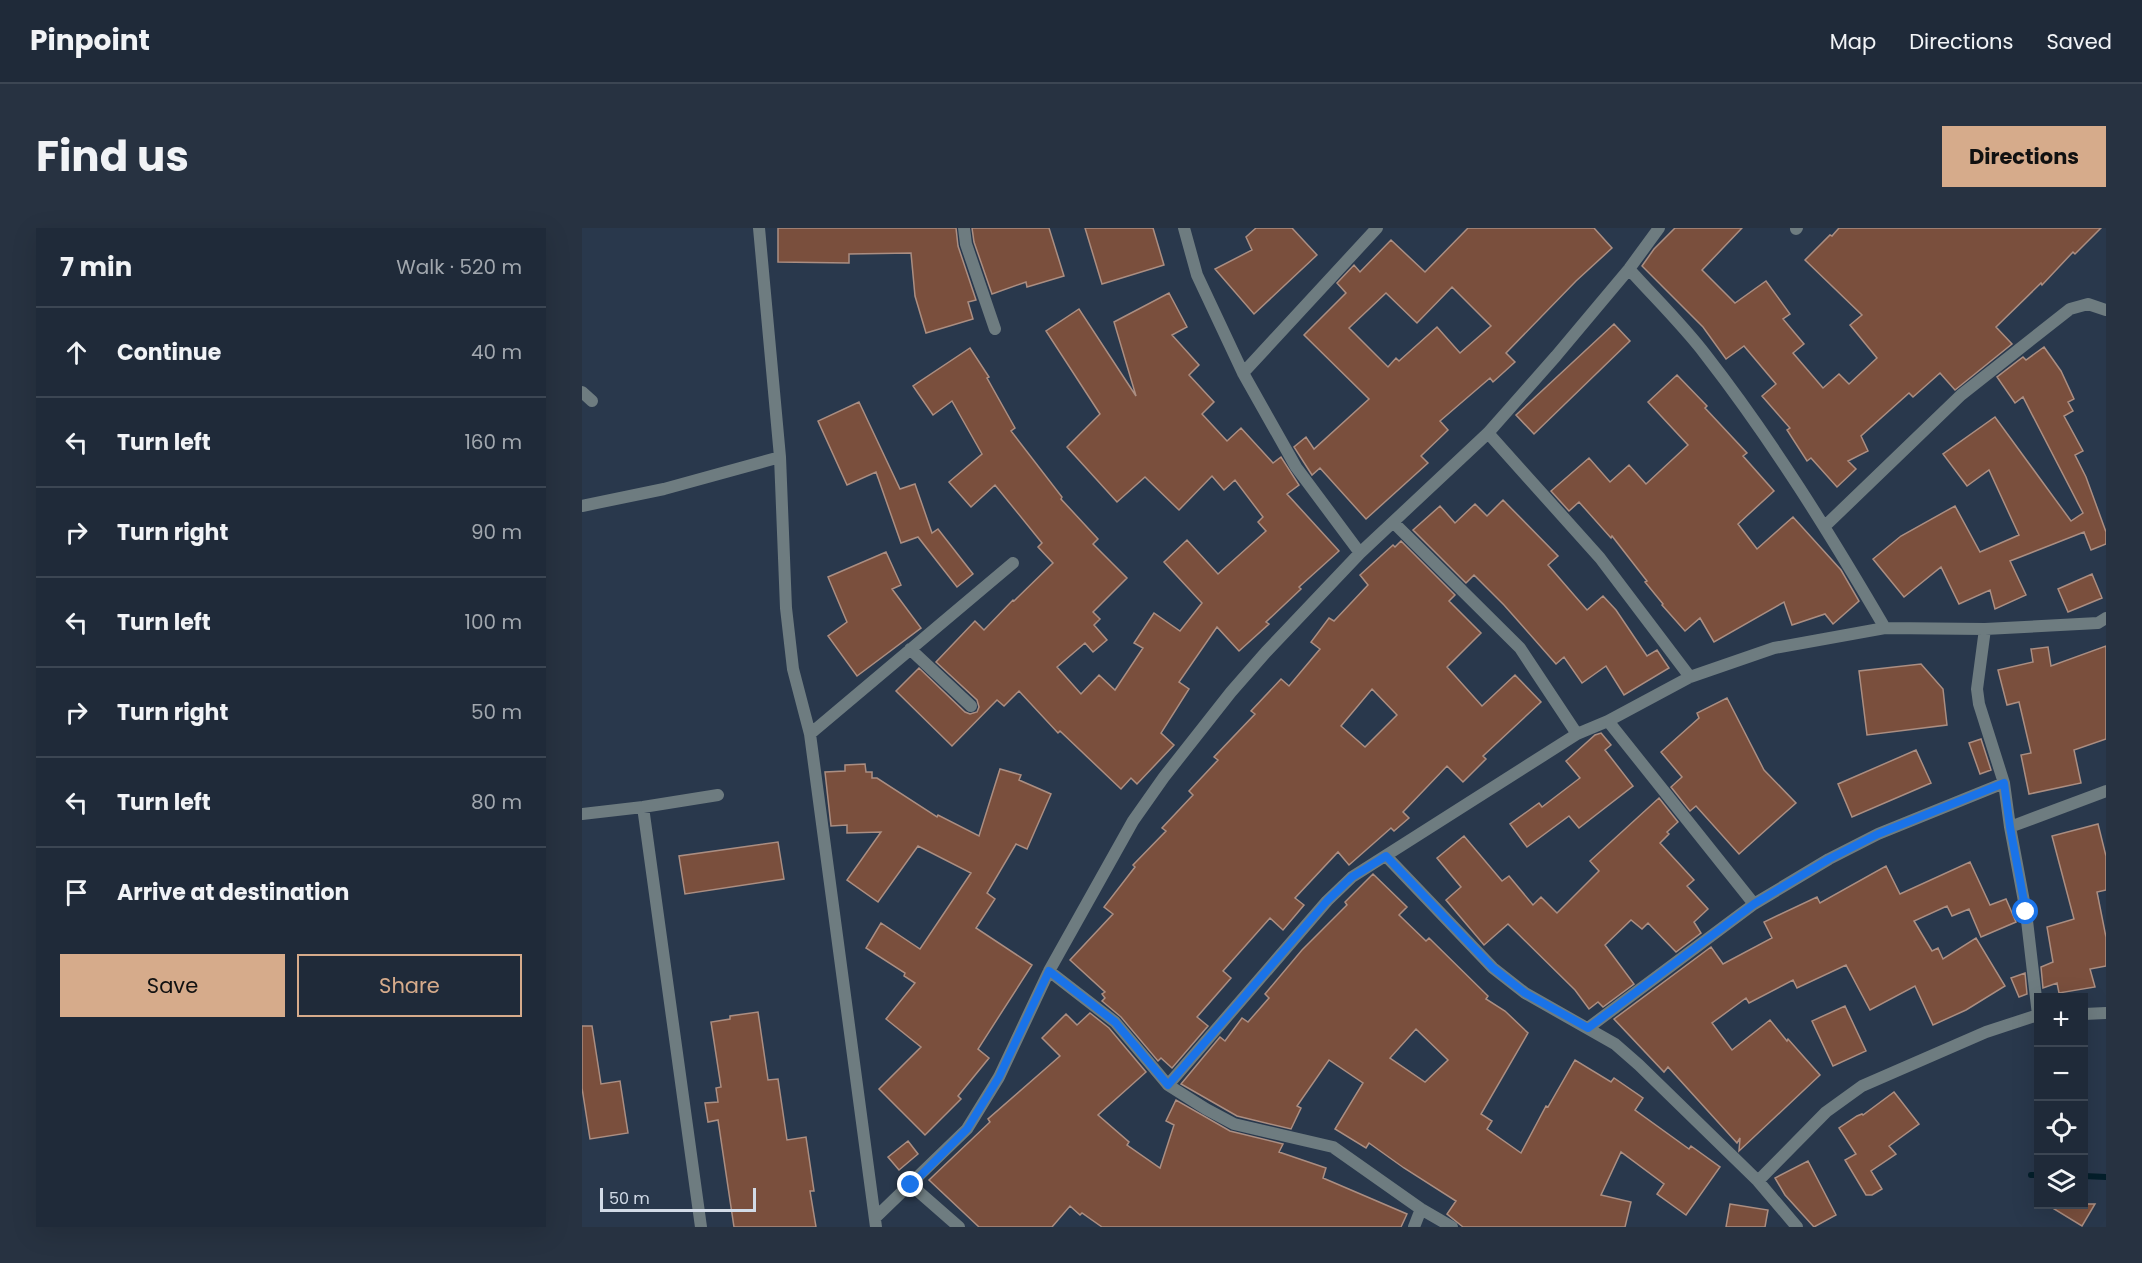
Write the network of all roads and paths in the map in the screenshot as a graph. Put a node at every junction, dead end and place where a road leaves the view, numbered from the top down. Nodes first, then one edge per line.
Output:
1 (759, 228) edge
2 (964, 228) edge
3 (1184, 228) edge
4 (1377, 228) edge
5 (1659, 228) edge
6 (1629, 269) junction
7 (2106, 310) edge
8 (995, 329) dead end
9 (1243, 373) junction
10 (1488, 433) junction
11 (780, 457) junction
12 (582, 506) edge
13 (1393, 522) junction
14 (1825, 526) junction
15 (1360, 553) junction
16 (1013, 563) dead end
17 (2106, 618) edge
18 (1885, 628) junction
19 (1985, 629) junction
20 (910, 649) junction
21 (1690, 677) junction
22 (971, 706) dead end
23 (1608, 721) junction
24 (810, 734) junction
25 (1576, 734) junction
26 (2004, 783) junction
27 (2106, 791) edge
28 (718, 795) dead end
29 (643, 807) junction
30 (582, 814) edge
31 (2010, 827) junction
32 (1386, 856) junction
33 (1754, 904) junction
34 (1049, 971) junction
35 (2035, 993) edge
36 (2106, 1013) edge
37 (2088, 1014) edge
38 (2034, 1016) edge
39 (1588, 1028) junction
40 (1168, 1085) junction
41 (1758, 1181) junction
42 (911, 1185) junction
43 (1421, 1209) junction
44 (876, 1223) edge
45 (701, 1227) edge
46 (958, 1227) edge
47 (1414, 1227) edge
48 (1452, 1227) edge
49 (1797, 1227) edge

1 - 11 street
2 - 8 street
3 - 9 street
4 - 9 street
5 - 6 street
6 - 10 street
6 - 14 street
7 - 14 street
9 - 15 street
10 - 13 street
10 - 21 street
11 - 12 street
11 - 24 street
13 - 15 street
13 - 25 street
14 - 18 street
15 - 34 street
16 - 20 street
17 - 19 street
18 - 19 street
18 - 21 street
19 - 26 street
20 - 22 street
20 - 24 street
21 - 23 street
23 - 25 street
23 - 33 street
24 - 44 street
25 - 32 street
26 - 31 street
26 - 33 street
27 - 31 street
28 - 29 street
29 - 30 street
29 - 45 street
31 - 35 street
32 - 39 street
32 - 40 street
33 - 39 street
34 - 40 street
34 - 42 street
36 - 37 street
38 - 41 street
39 - 41 street
40 - 43 street
41 - 49 street
42 - 44 street
42 - 46 street
43 - 47 street
43 - 48 street

